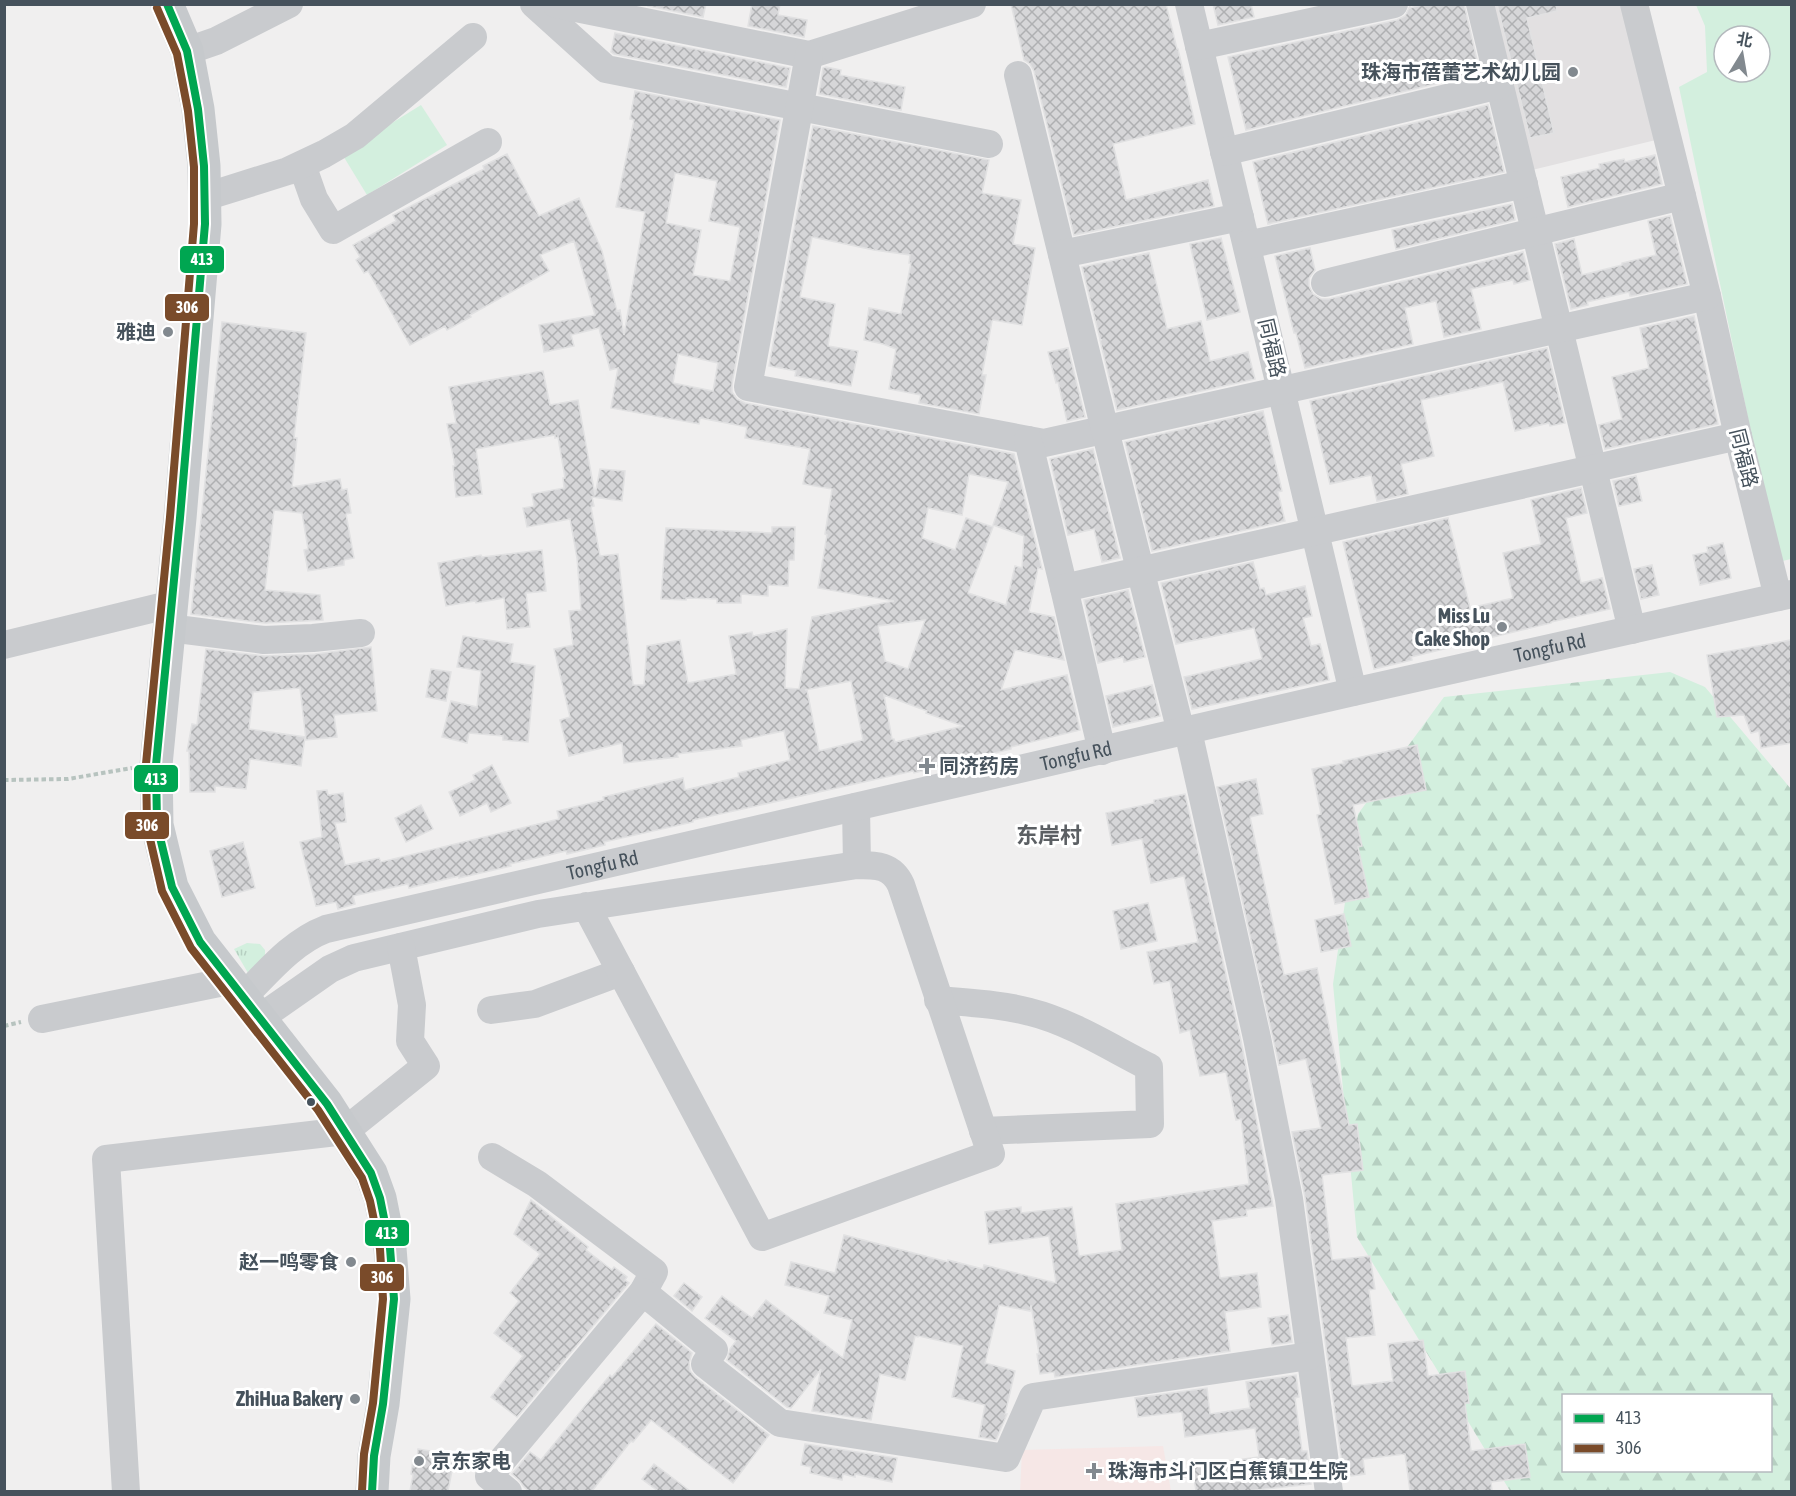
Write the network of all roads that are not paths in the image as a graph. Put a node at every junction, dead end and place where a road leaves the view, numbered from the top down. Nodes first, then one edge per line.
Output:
1 (167, 4) edge
2 (289, 4) edge
3 (534, 4) edge
4 (556, 4) edge
5 (972, 4) edge
6 (1189, 4) edge
7 (1394, 4) edge
8 (1480, 4) edge
9 (1634, 4) edge
10 (473, 37) dead end
11 (1199, 46) junction
12 (187, 51) junction
13 (809, 55) junction
14 (1018, 75) dead end
15 (1500, 85) junction
16 (799, 107) junction
17 (488, 142) dead end
18 (989, 144) dead end
19 (1224, 152) junction
20 (302, 165) junction
21 (1524, 184) junction
22 (1682, 196) junction
23 (205, 197) junction
24 (1240, 217) junction
25 (1535, 231) junction
26 (1247, 245) junction
27 (1062, 254) junction
28 (1325, 282) dead end
29 (1707, 296) junction
30 (1559, 329) junction
31 (1281, 390) junction
32 (1105, 430) junction
33 (1738, 436) junction
34 (1028, 440) junction
35 (1593, 468) junction
36 (1315, 531) junction
37 (1140, 571) junction
38 (1064, 588) junction
39 (1785, 596) edge
40 (170, 616) junction
41 (1632, 630) junction
42 (360, 633) dead end
43 (4, 645) edge
44 (1353, 692) junction
45 (1185, 731) junction
46 (1102, 751) junction
47 (856, 807) junction
48 (857, 865) junction
49 (586, 906) junction
50 (401, 946) junction
51 (621, 972) junction
52 (244, 999) junction
53 (938, 999) junction
54 (491, 1010) dead end
55 (42, 1019) dead end
56 (345, 1131) junction
57 (983, 1131) junction
58 (492, 1157) dead end
59 (648, 1296) junction
60 (1310, 1356) junction
61 (126, 1491) edge
62 (372, 1491) edge
63 (507, 1491) edge
64 (1329, 1491) edge

1 - 12 main road
2 - 12 street
3 - 16 street
4 - 13 street
5 - 13 street
6 - 11 street, 同福路
7 - 11 street
8 - 15 street
9 - 22 street, 同福路
10 - 20 street
11 - 19 street, 同福路
12 - 23 main road
13 - 16 street
14 - 27 street
15 - 19 street
15 - 21 street
16 - 18 street
16 - 34 street
17 - 20 street
19 - 24 street, 同福路
20 - 23 street
21 - 25 street
21 - 26 street
22 - 25 street
22 - 29 street, 同福路
23 - 40 main road
24 - 26 street, 同福路
24 - 27 street
25 - 28 street
25 - 30 street
26 - 31 street, 同福路
27 - 32 street
29 - 30 street
29 - 33 street, 同福路
30 - 31 street
30 - 35 street
31 - 32 street
31 - 36 street, 同福路
32 - 34 street
32 - 37 street
33 - 35 street
33 - 39 street, 同福路
34 - 38 street
35 - 36 street
35 - 41 street
36 - 37 street
36 - 44 street, 同福路
37 - 38 street
37 - 45 street
38 - 46 street
39 - 41 street, Tongfu Rd
40 - 42 street
40 - 43 street
40 - 52 main road
41 - 44 street, Tongfu Rd
44 - 45 street, Tongfu Rd
45 - 46 street, Tongfu Rd
45 - 60 street
46 - 47 street, Tongfu Rd
47 - 48 street
47 - 52 street, Tongfu Rd
48 - 49 street
48 - 53 street
49 - 50 street
49 - 51 street
50 - 52 street
50 - 56 street
51 - 54 street
51 - 57 street
52 - 55 street
52 - 56 main road
53 - 57 street
53 - 57 street
56 - 61 street
56 - 62 main road
58 - 59 street
59 - 60 street
59 - 63 street
60 - 64 street

